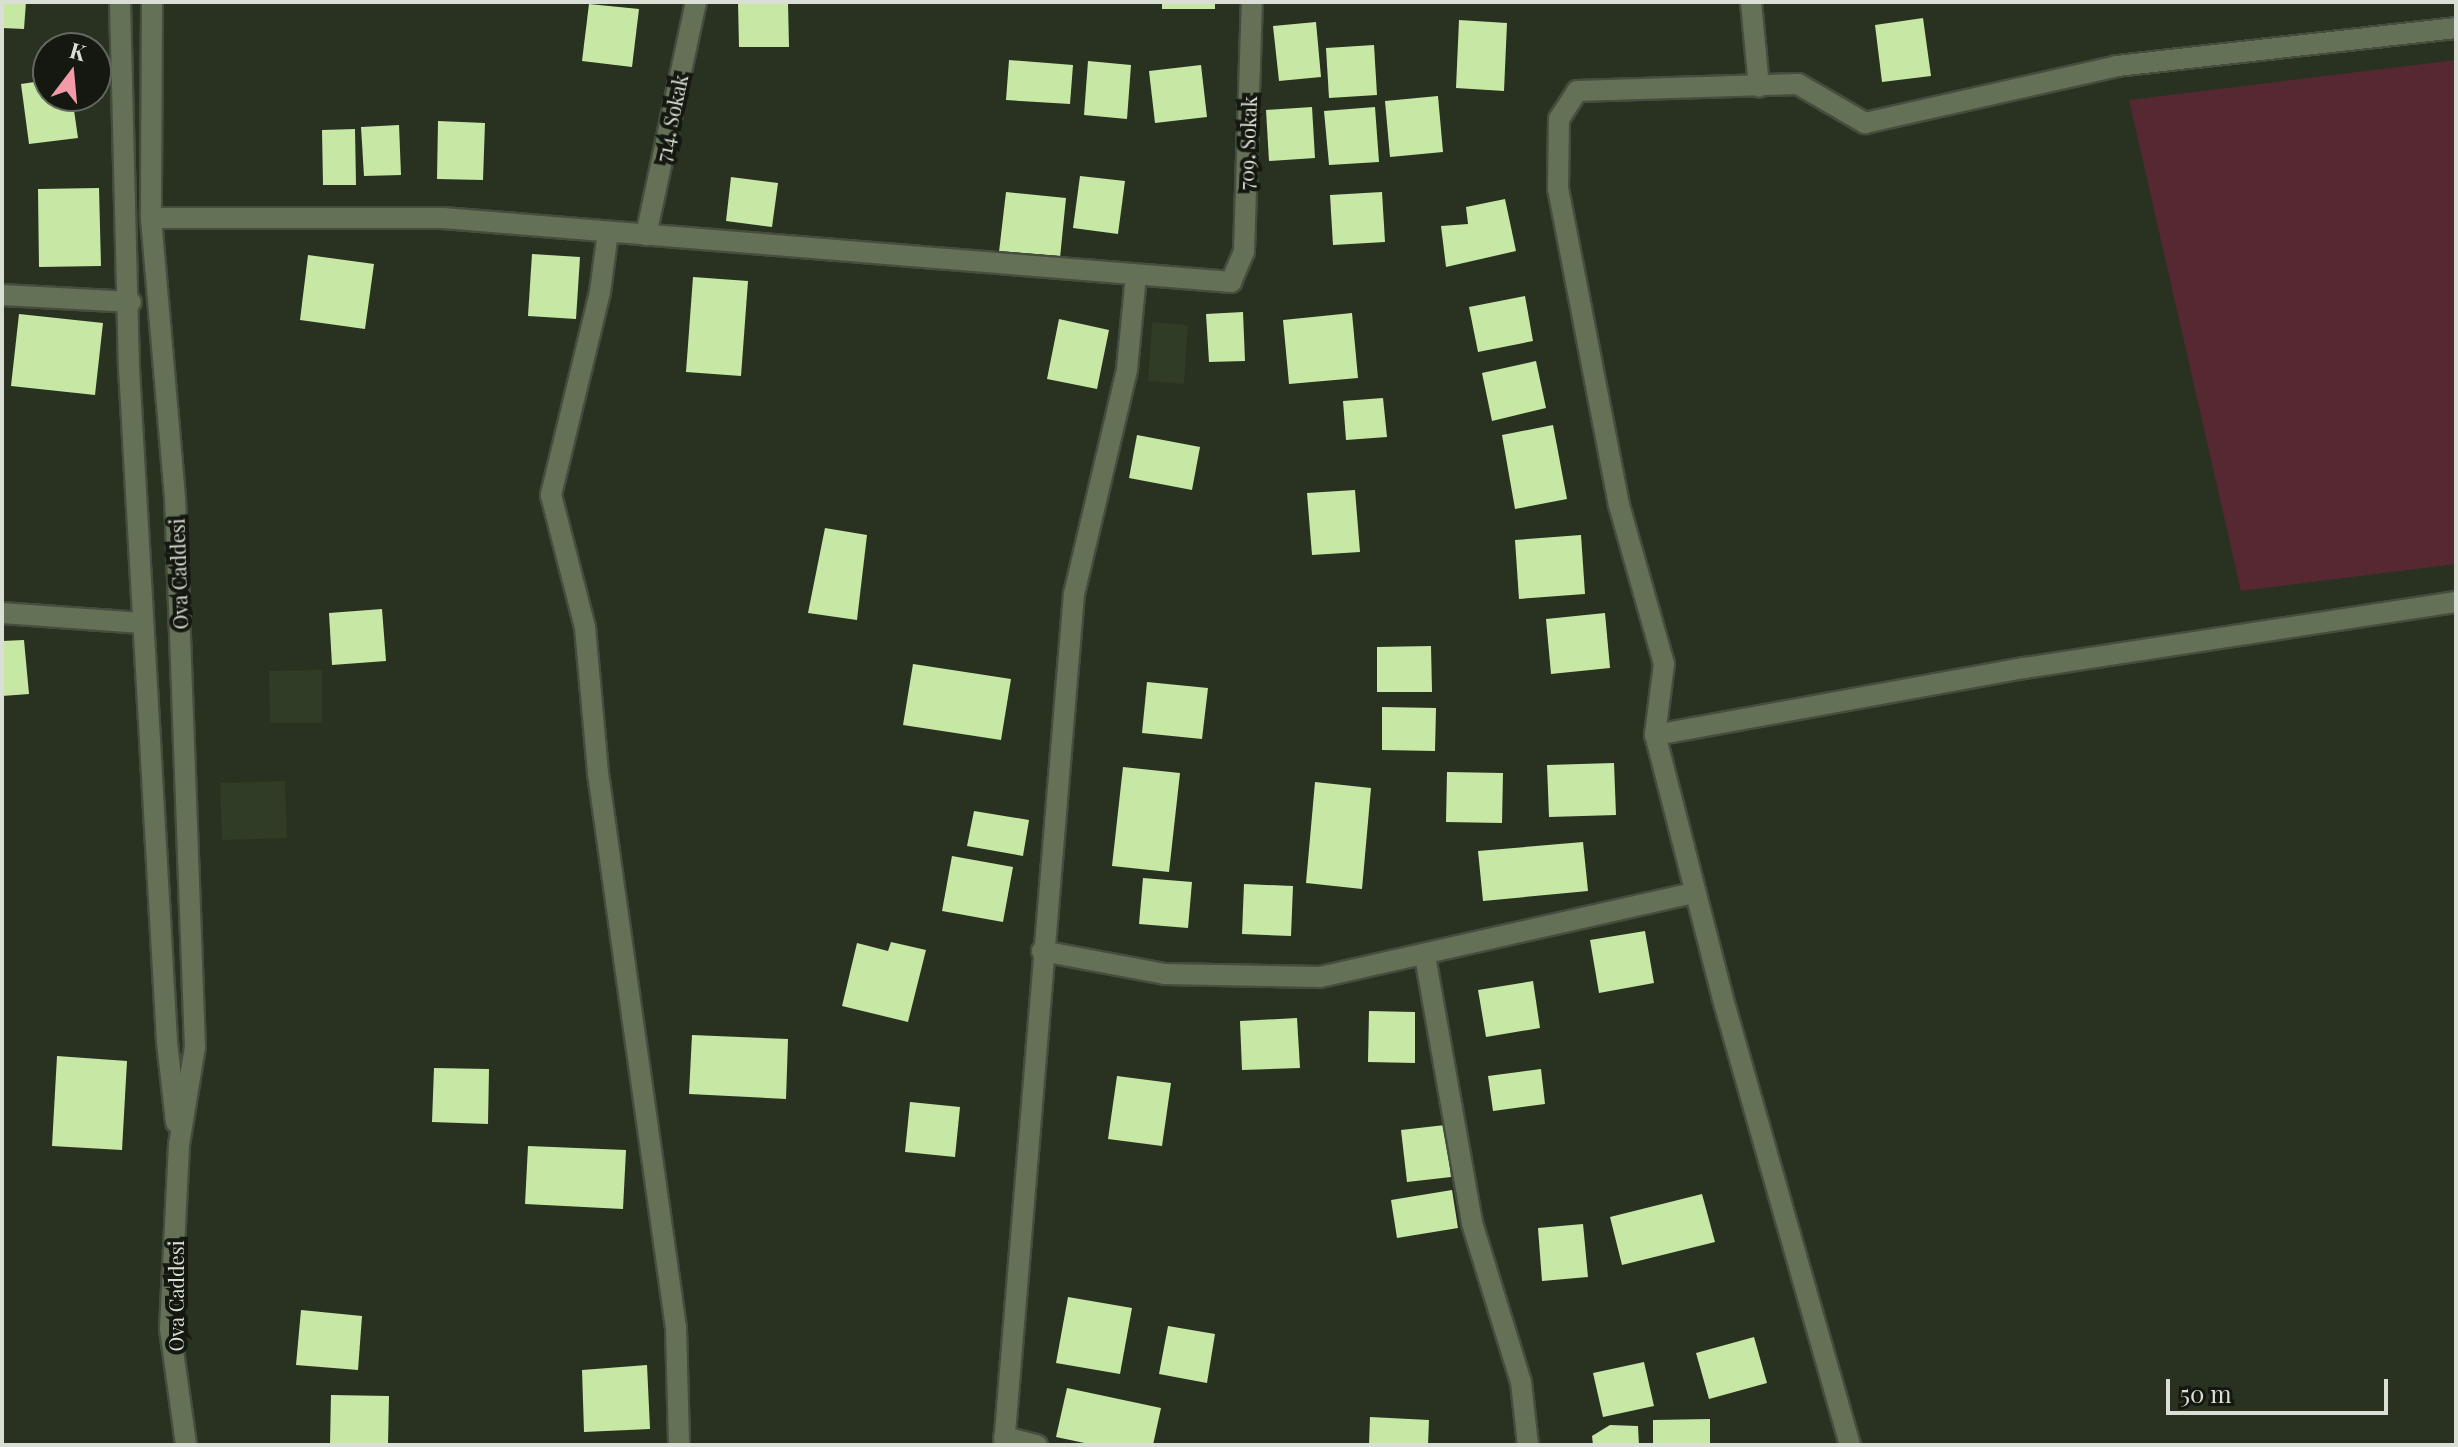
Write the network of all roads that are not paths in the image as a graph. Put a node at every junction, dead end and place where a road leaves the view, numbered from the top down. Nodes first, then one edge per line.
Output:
1 (120, 2) edge
2 (152, 2) edge
3 (696, 2) edge
4 (1252, 2) edge
5 (1751, 2) edge
6 (2456, 28) edge
7 (1759, 87) junction
8 (151, 218) junction
9 (608, 232) junction
10 (646, 235) junction
11 (1136, 275) junction
12 (2, 295) edge
13 (131, 302) junction
14 (2456, 602) edge
15 (2, 613) edge
16 (143, 623) junction
17 (1655, 735) junction
18 (1696, 892) junction
19 (1042, 951) junction
20 (1425, 956) junction
21 (179, 1145) junction
22 (1004, 1441) edge
23 (186, 1445) edge
24 (679, 1445) edge
25 (1037, 1445) edge
26 (1528, 1445) edge
27 (1850, 1445) edge

1 - 13 street, Ova Caddesi
2 - 8 street, Ova Caddesi
3 - 10 street, 714. Sokak
4 - 11 street, 709. Sokak
5 - 7 street
6 - 7 street
7 - 17 street
8 - 9 street
8 - 21 street, Ova Caddesi
9 - 10 street
9 - 24 street
10 - 11 street
11 - 19 street
12 - 13 street
13 - 16 street, Ova Caddesi
14 - 17 street
15 - 16 street
16 - 21 street, Ova Caddesi
17 - 18 street
18 - 20 street
18 - 27 street
19 - 20 street
19 - 22 street
20 - 26 street
21 - 23 street, Ova Caddesi
22 - 25 street

